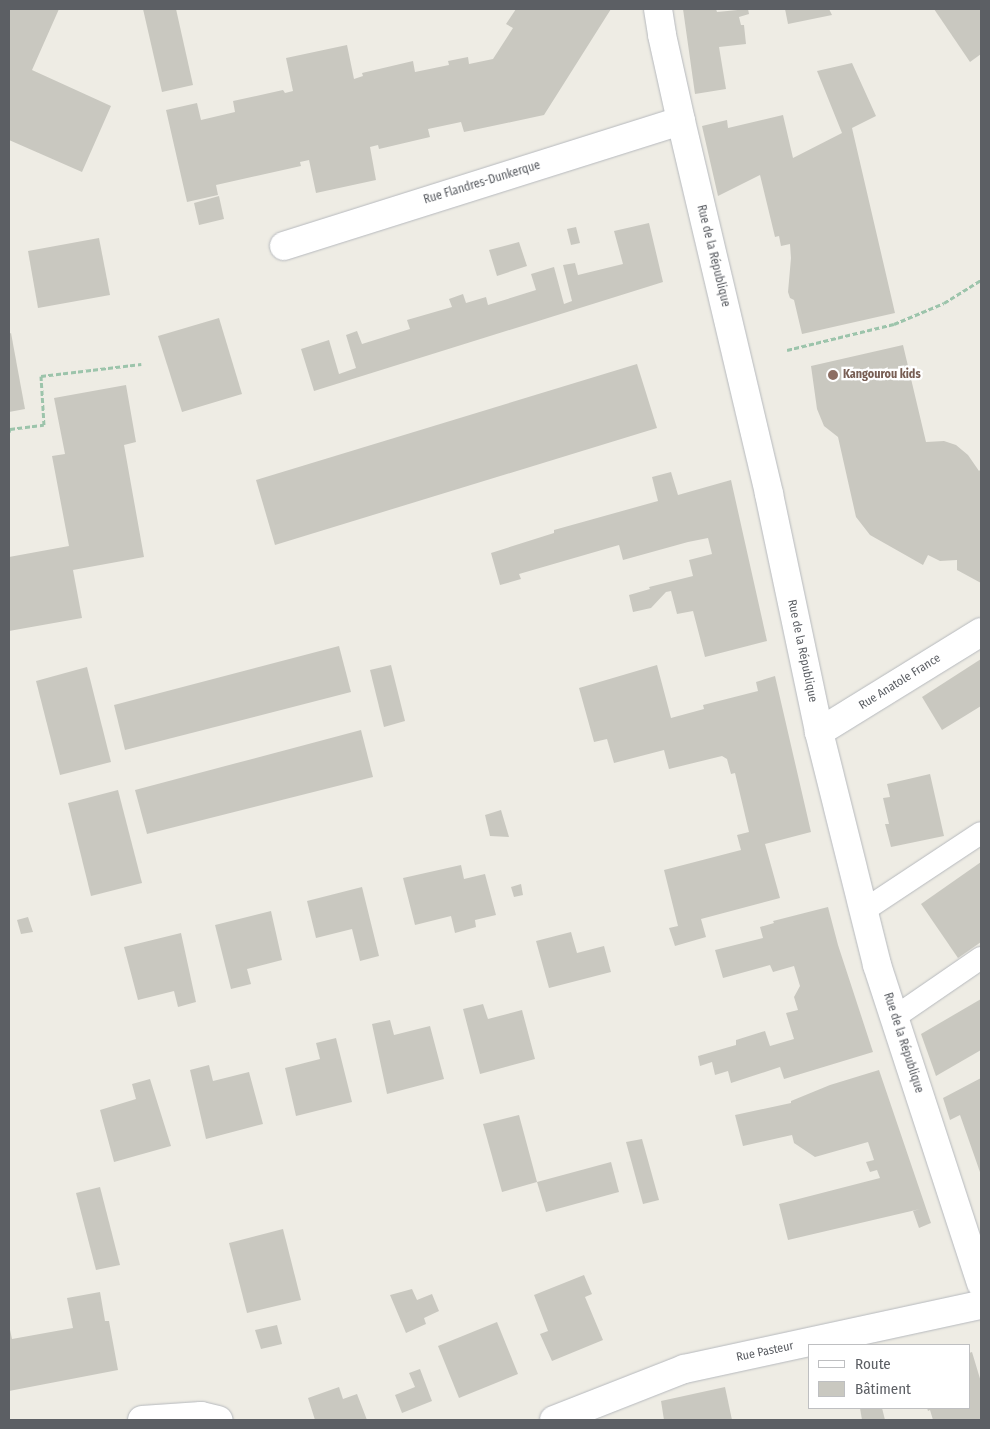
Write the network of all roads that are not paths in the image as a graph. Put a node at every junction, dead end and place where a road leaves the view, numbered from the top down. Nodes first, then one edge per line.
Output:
1 (658, 9) edge
2 (681, 121) junction
3 (284, 246) dead end
4 (981, 632) edge
5 (819, 732) junction
6 (981, 833) edge
7 (863, 911) junction
8 (981, 958) edge
9 (895, 1017) junction
10 (981, 1284) edge
11 (981, 1305) edge
12 (142, 1420) edge
13 (219, 1420) edge
14 (554, 1420) edge

1 - 2 street, Rue de la République
2 - 3 street, Rue Flandres-Dunkerque
2 - 5 street, Rue de la République
4 - 5 street, Rue Anatole France
5 - 7 street, Rue de la République
6 - 7 lane
7 - 9 street, Rue de la République
8 - 9 lane
9 - 10 street, Rue de la République
11 - 14 street, Rue Pasteur
12 - 13 street

